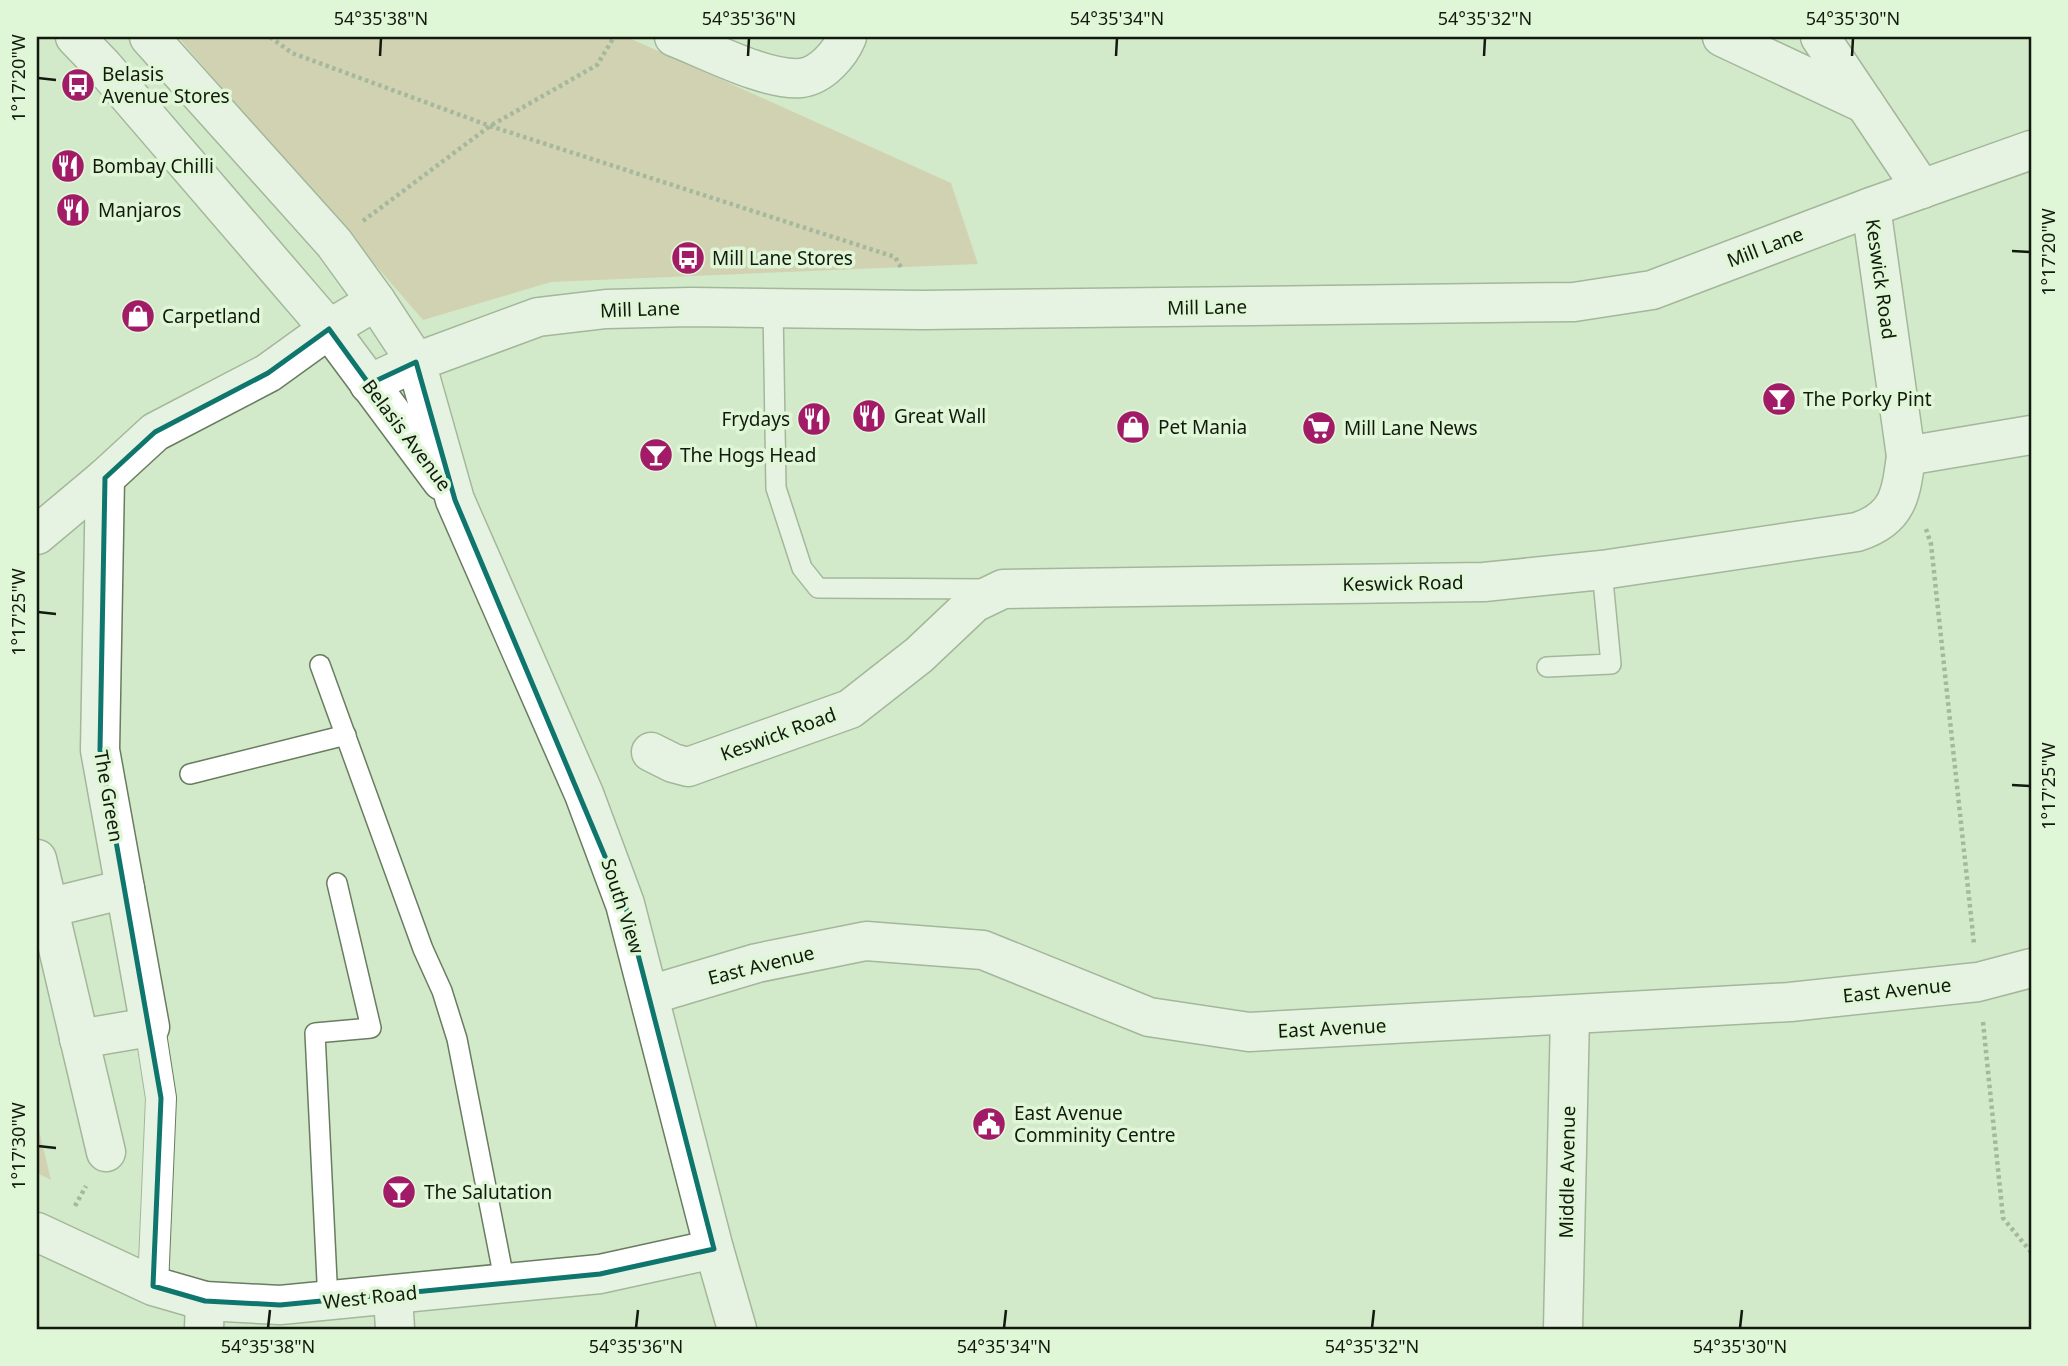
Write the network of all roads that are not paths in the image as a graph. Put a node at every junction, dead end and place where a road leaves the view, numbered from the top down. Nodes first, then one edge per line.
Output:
1 (75, 37) edge
2 (149, 37) edge
3 (674, 37) edge
4 (847, 37) edge
5 (1722, 37) edge
6 (1820, 37) edge
7 (1865, 104) junction
8 (2031, 150) edge
9 (1923, 189) junction
10 (1871, 207) junction
11 (376, 301) junction
12 (773, 308) junction
13 (328, 329) junction
14 (416, 362) junction
15 (369, 384) junction
16 (2031, 435) edge
17 (1906, 456) junction
18 (105, 478) junction
19 (455, 500) junction
20 (39, 527) edge
21 (1602, 570) junction
22 (1003, 589) junction
23 (320, 665) dead end
24 (1547, 667) dead end
25 (346, 735) junction
26 (651, 752) dead end
27 (190, 774) dead end
28 (37, 859) edge
29 (337, 883) dead end
30 (125, 889) junction
31 (48, 908) junction
32 (2031, 968) edge
33 (650, 995) junction
34 (1570, 1016) junction
35 (150, 1027) junction
36 (79, 1039) junction
37 (106, 1152) road end
38 (46, 1237) edge
39 (714, 1249) junction
40 (505, 1284) junction
41 (153, 1286) junction
42 (328, 1302) junction
43 (394, 1312) edge
44 (204, 1315) edge
45 (737, 1329) edge
46 (1563, 1329) edge

1 - 13 street, Belasis Avenue
2 - 11 street, Belasis Avenue
3 - 4 street
5 - 7 street
6 - 7 street
7 - 9 street
8 - 9 street, Mill Lane
9 - 10 street, Mill Lane
10 - 12 street, Mill Lane
10 - 17 street, Keswick Road
11 - 13 street
11 - 14 street, Belasis Avenue
12 - 14 street, Mill Lane
12 - 22 lane
13 - 15 street, Belasis Avenue
13 - 18 street
14 - 15 street, Mill Lane
14 - 19 street, Belasis Avenue
15 - 19 street, Belasis Avenue
16 - 17 street
17 - 21 street, Keswick Road
18 - 20 street
18 - 30 street, The Green
19 - 33 street, South View
21 - 22 street, Keswick Road
21 - 24 lane
22 - 26 street, Keswick Road
23 - 25 lane
25 - 27 lane
25 - 40 lane
28 - 31 street
29 - 42 lane
30 - 31 street
30 - 35 street, The Green
31 - 36 street
32 - 34 street, East Avenue
33 - 34 street, East Avenue
33 - 39 street, South View
34 - 46 street, Middle Avenue
35 - 36 street
35 - 41 street, The Green
36 - 37 street
38 - 41 street, West Road
39 - 40 street, West Road
39 - 45 street, South View
40 - 43 street, West Road
41 - 44 street, West Road
42 - 43 street, West Road
42 - 44 street, West Road

